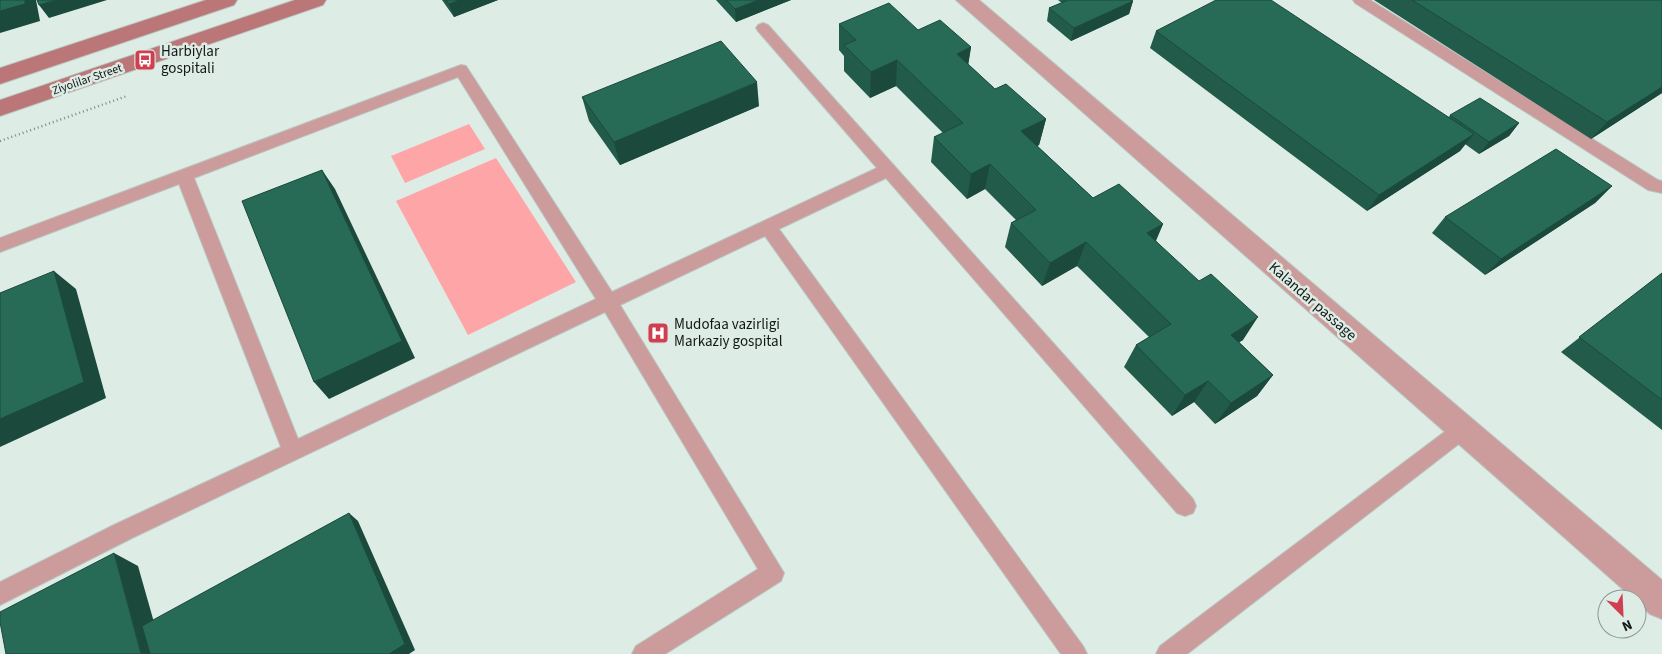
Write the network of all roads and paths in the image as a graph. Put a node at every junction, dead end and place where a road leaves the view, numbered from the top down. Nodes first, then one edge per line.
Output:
1 (227, 0) edge
2 (316, 0) edge
3 (966, 0) edge
4 (1360, 0) edge
5 (763, 28) dead end
6 (0, 76) edge
7 (127, 96) dead end
8 (0, 108) edge
9 (0, 141) edge
10 (888, 170) junction
11 (184, 175) junction
12 (1662, 187) edge
13 (767, 226) junction
14 (0, 245) edge
15 (608, 302) junction
16 (1462, 430) junction
17 (293, 451) junction
18 (1184, 506) dead end
19 (0, 594) edge
20 (1662, 602) edge
21 (644, 654) edge
22 (1075, 654) edge
23 (1168, 654) edge

1 - 6 main road
2 - 8 main road, Ziyolilar Street
3 - 16 street, Kalandar passage
4 - 12 lane
5 - 10 lane
7 - 9 path
10 - 13 lane
10 - 18 lane
11 - 14 lane
11 - 15 lane
11 - 17 lane
13 - 15 lane
13 - 22 lane
15 - 17 lane
15 - 21 lane
16 - 20 street, Kalandar passage
16 - 23 lane
17 - 19 lane

